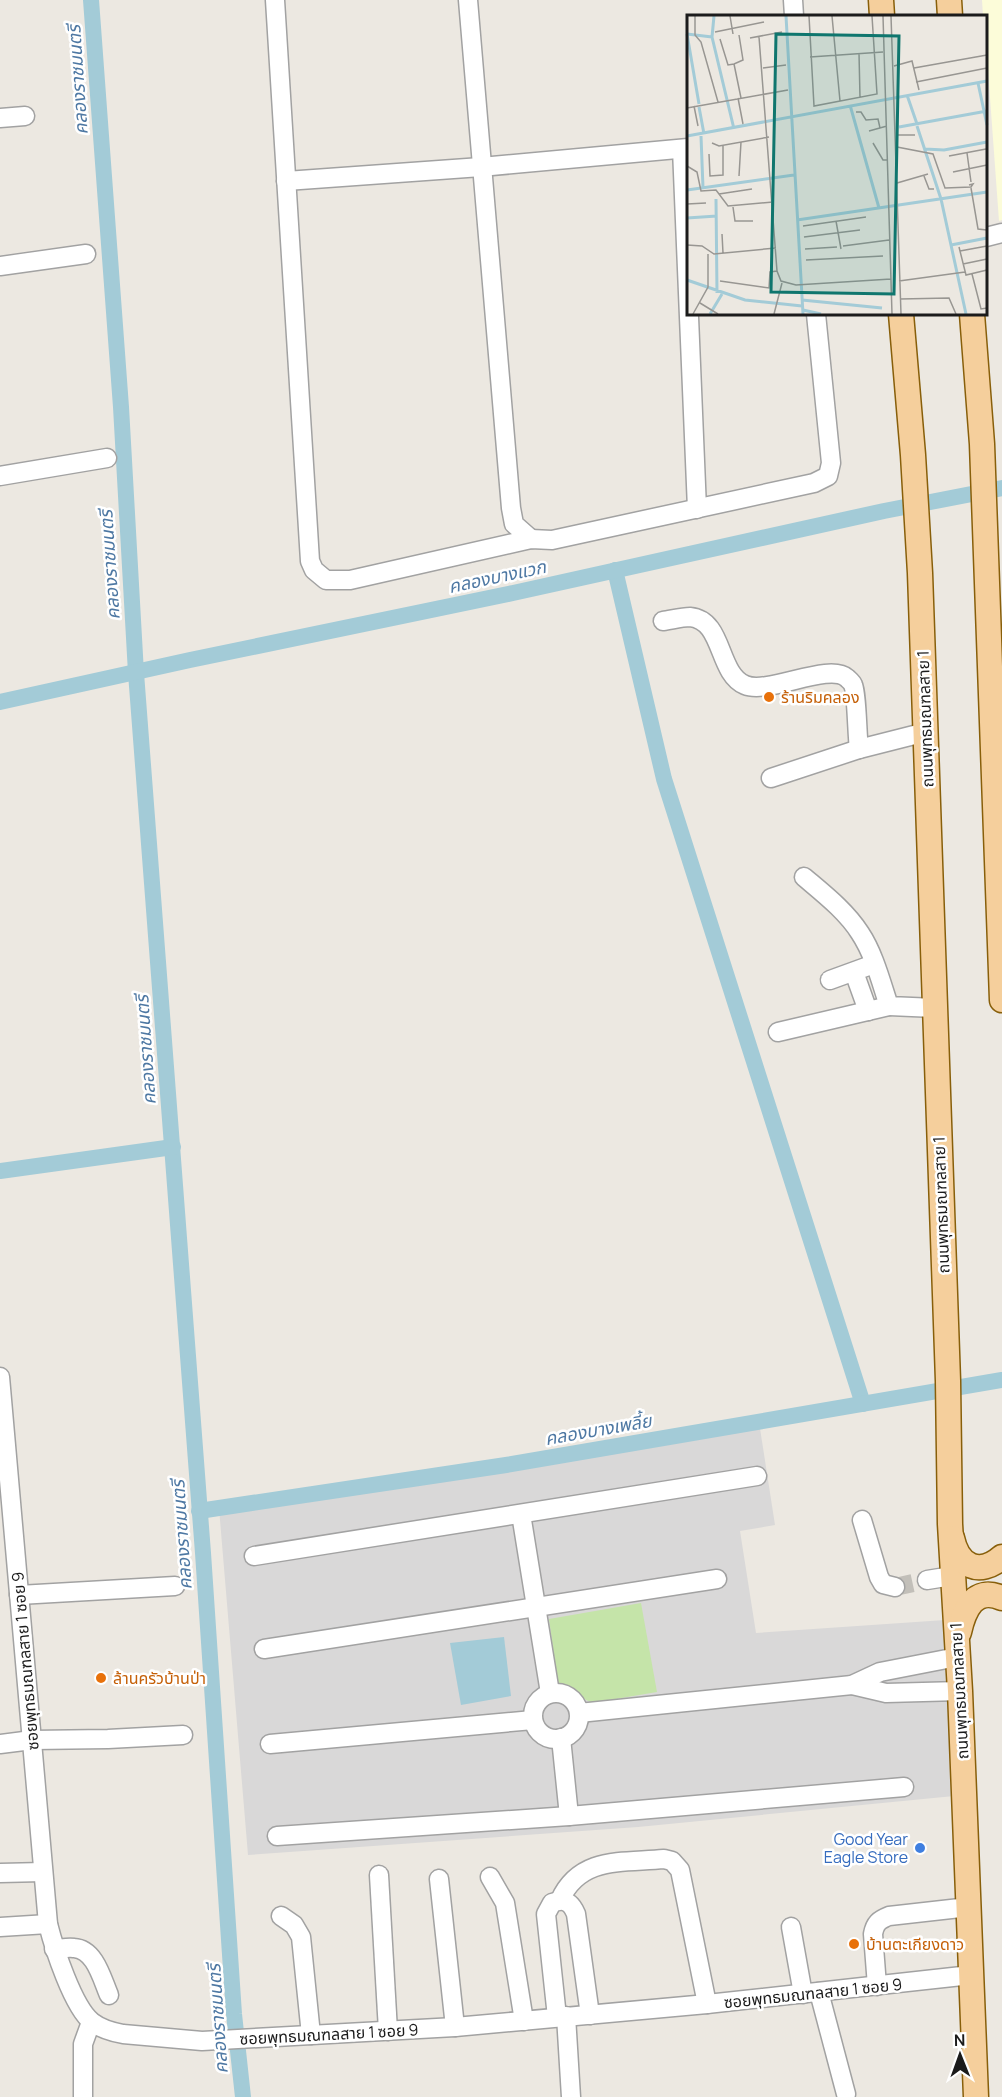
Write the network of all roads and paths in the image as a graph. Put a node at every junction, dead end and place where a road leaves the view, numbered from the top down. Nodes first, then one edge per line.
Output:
1 (274, 0) edge
2 (468, 0) edge
3 (793, 0) edge
4 (881, 0) edge
5 (949, 0) edge
6 (794, 15) edge
7 (882, 15) edge
8 (950, 15) edge
9 (25, 116) dead end
10 (0, 118) edge
11 (685, 148) edge
12 (481, 167) junction
13 (286, 181) junction
14 (1002, 233) edge
15 (987, 237) edge
16 (86, 254) dead end
17 (0, 266) edge
18 (687, 292) edge
19 (688, 315) edge
20 (816, 315) edge
21 (901, 315) edge
22 (972, 315) edge
23 (106, 458) dead end
24 (0, 476) edge
25 (697, 509) junction
26 (531, 539) junction
27 (663, 621) dead end
28 (926, 732) junction
29 (858, 749) junction
30 (771, 778) dead end
31 (999, 801) edge
32 (804, 877) dead end
33 (1000, 913) edge
34 (874, 964) junction
35 (854, 972) junction
36 (830, 980) dead end
37 (1002, 1000) edge
38 (889, 1006) junction
39 (935, 1008) junction
40 (868, 1011) junction
41 (778, 1032) dead end
42 (0, 1377) edge
43 (1, 1399) edge
44 (757, 1476) dead end
45 (521, 1514) junction
46 (862, 1520) dead end
47 (950, 1524) junction
48 (6, 1525) edge
49 (254, 1556) dead end
50 (1002, 1557) edge
51 (952, 1576) junction
52 (717, 1579) dead end
53 (927, 1580) tunnel mouth
54 (175, 1586) dead end
55 (895, 1587) dead end
56 (19, 1595) junction
57 (1002, 1598) edge
58 (536, 1606) junction
59 (264, 1649) dead end
60 (957, 1650) junction
61 (852, 1685) junction
62 (960, 1691) junction
63 (550, 1693) junction
64 (579, 1713) junction
65 (533, 1720) junction
66 (183, 1735) dead end
67 (561, 1738) junction
68 (32, 1740) junction
69 (0, 1744) edge
70 (270, 1744) dead end
71 (904, 1787) dead end
72 (569, 1816) junction
73 (277, 1836) dead end
74 (44, 1872) junction
75 (0, 1874) edge
76 (379, 1875) dead end
77 (490, 1877) dead end
78 (438, 1879) dead end
79 (560, 1900) junction
80 (969, 1907) junction
81 (281, 1916) dead end
82 (48, 1924) junction
83 (0, 1927) edge
84 (791, 1927) dead end
85 (54, 1949) junction
86 (971, 1975) junction
87 (877, 1986) junction
88 (811, 1993) junction
89 (109, 1995) dead end
90 (707, 2004) junction
91 (590, 2014) junction
92 (562, 2017) junction
93 (524, 2020) junction
94 (91, 2022) junction
95 (455, 2027) junction
96 (388, 2031) junction
97 (311, 2035) junction
98 (846, 2094) dead end
99 (83, 2097) edge
100 (571, 2097) edge
101 (976, 2097) edge

1 - 13 street
2 - 12 street
3 - 6 street
4 - 7 main road
5 - 8 main road
9 - 10 street
11 - 12 street
11 - 18 street
12 - 13 street
12 - 26 street
13 - 26 street
14 - 15 street
16 - 17 street
19 - 25 street
20 - 25 street
21 - 28 main road, ถนนพุทธมณฑลสาย 1
22 - 31 main road
23 - 24 street
25 - 26 street
27 - 29 street
28 - 29 street
28 - 39 main road, ถนนพุทธมณฑลสาย 1
29 - 30 street
31 - 33 main road
32 - 34 street
33 - 37 main road
34 - 35 street
34 - 38 street
35 - 36 street
35 - 40 street
38 - 39 street
38 - 40 street
39 - 47 main road, ถนนพุทธมณฑลสาย 1
40 - 41 street
42 - 43 street, ซอยพุทธมณฑลสาย 1 ซอย 9
43 - 48 street, ซอยพุทธมณฑลสาย 1 ซอย 9
44 - 45 street
45 - 49 street
45 - 58 street
46 - 55 street
47 - 50 main road
47 - 51 main road, ถนนพุทธมณฑลสาย 1
48 - 56 street, ซอยพุทธมณฑลสาย 1 ซอย 9
51 - 53 street
51 - 60 main road, ถนนพุทธมณฑลสาย 1
52 - 58 street
54 - 56 street
56 - 68 street, ซอยพุทธมณฑลสาย 1 ซอย 9
57 - 60 main road
58 - 59 street
58 - 63 street
60 - 61 street
60 - 62 main road, ถนนพุทธมณฑลสาย 1
61 - 62 street
61 - 64 street
62 - 80 main road, ถนนพุทธมณฑลสาย 1
63 - 64 street
63 - 65 street
64 - 67 street
65 - 67 street
65 - 70 street
66 - 68 street
67 - 72 street
68 - 69 street
68 - 74 street, ซอยพุทธมณฑลสาย 1 ซอย 9
71 - 72 street
72 - 73 street
74 - 75 street
74 - 82 street, ซอยพุทธมณฑลสาย 1 ซอย 9
76 - 96 street
77 - 93 street
78 - 95 street
79 - 90 street
79 - 91 street
79 - 92 street
80 - 86 main road, ถนนพุทธมณฑลสาย 1
80 - 87 street
81 - 97 street
82 - 83 street
82 - 85 street, ซอยพุทธมณฑลสาย 1 ซอย 9
84 - 88 street
85 - 89 street
85 - 94 street, ซอยพุทธมณฑลสาย 1 ซอย 9
86 - 87 street, ซอยพุทธมณฑลสาย 1 ซอย 9
86 - 101 main road, ถนนพุทธมณฑลสาย 1
87 - 88 street, ซอยพุทธมณฑลสาย 1 ซอย 9
88 - 90 street, ซอยพุทธมณฑลสาย 1 ซอย 9
88 - 98 street
90 - 91 street, ซอยพุทธมณฑลสาย 1 ซอย 9
91 - 92 street, ซอยพุทธมณฑลสาย 1 ซอย 9
92 - 93 street, ซอยพุทธมณฑลสาย 1 ซอย 9
92 - 100 street
93 - 95 street, ซอยพุทธมณฑลสาย 1 ซอย 9
94 - 97 street, ซอยพุทธมณฑลสาย 1 ซอย 9
94 - 99 street
95 - 96 street, ซอยพุทธมณฑลสาย 1 ซอย 9
96 - 97 street, ซอยพุทธมณฑลสาย 1 ซอย 9

